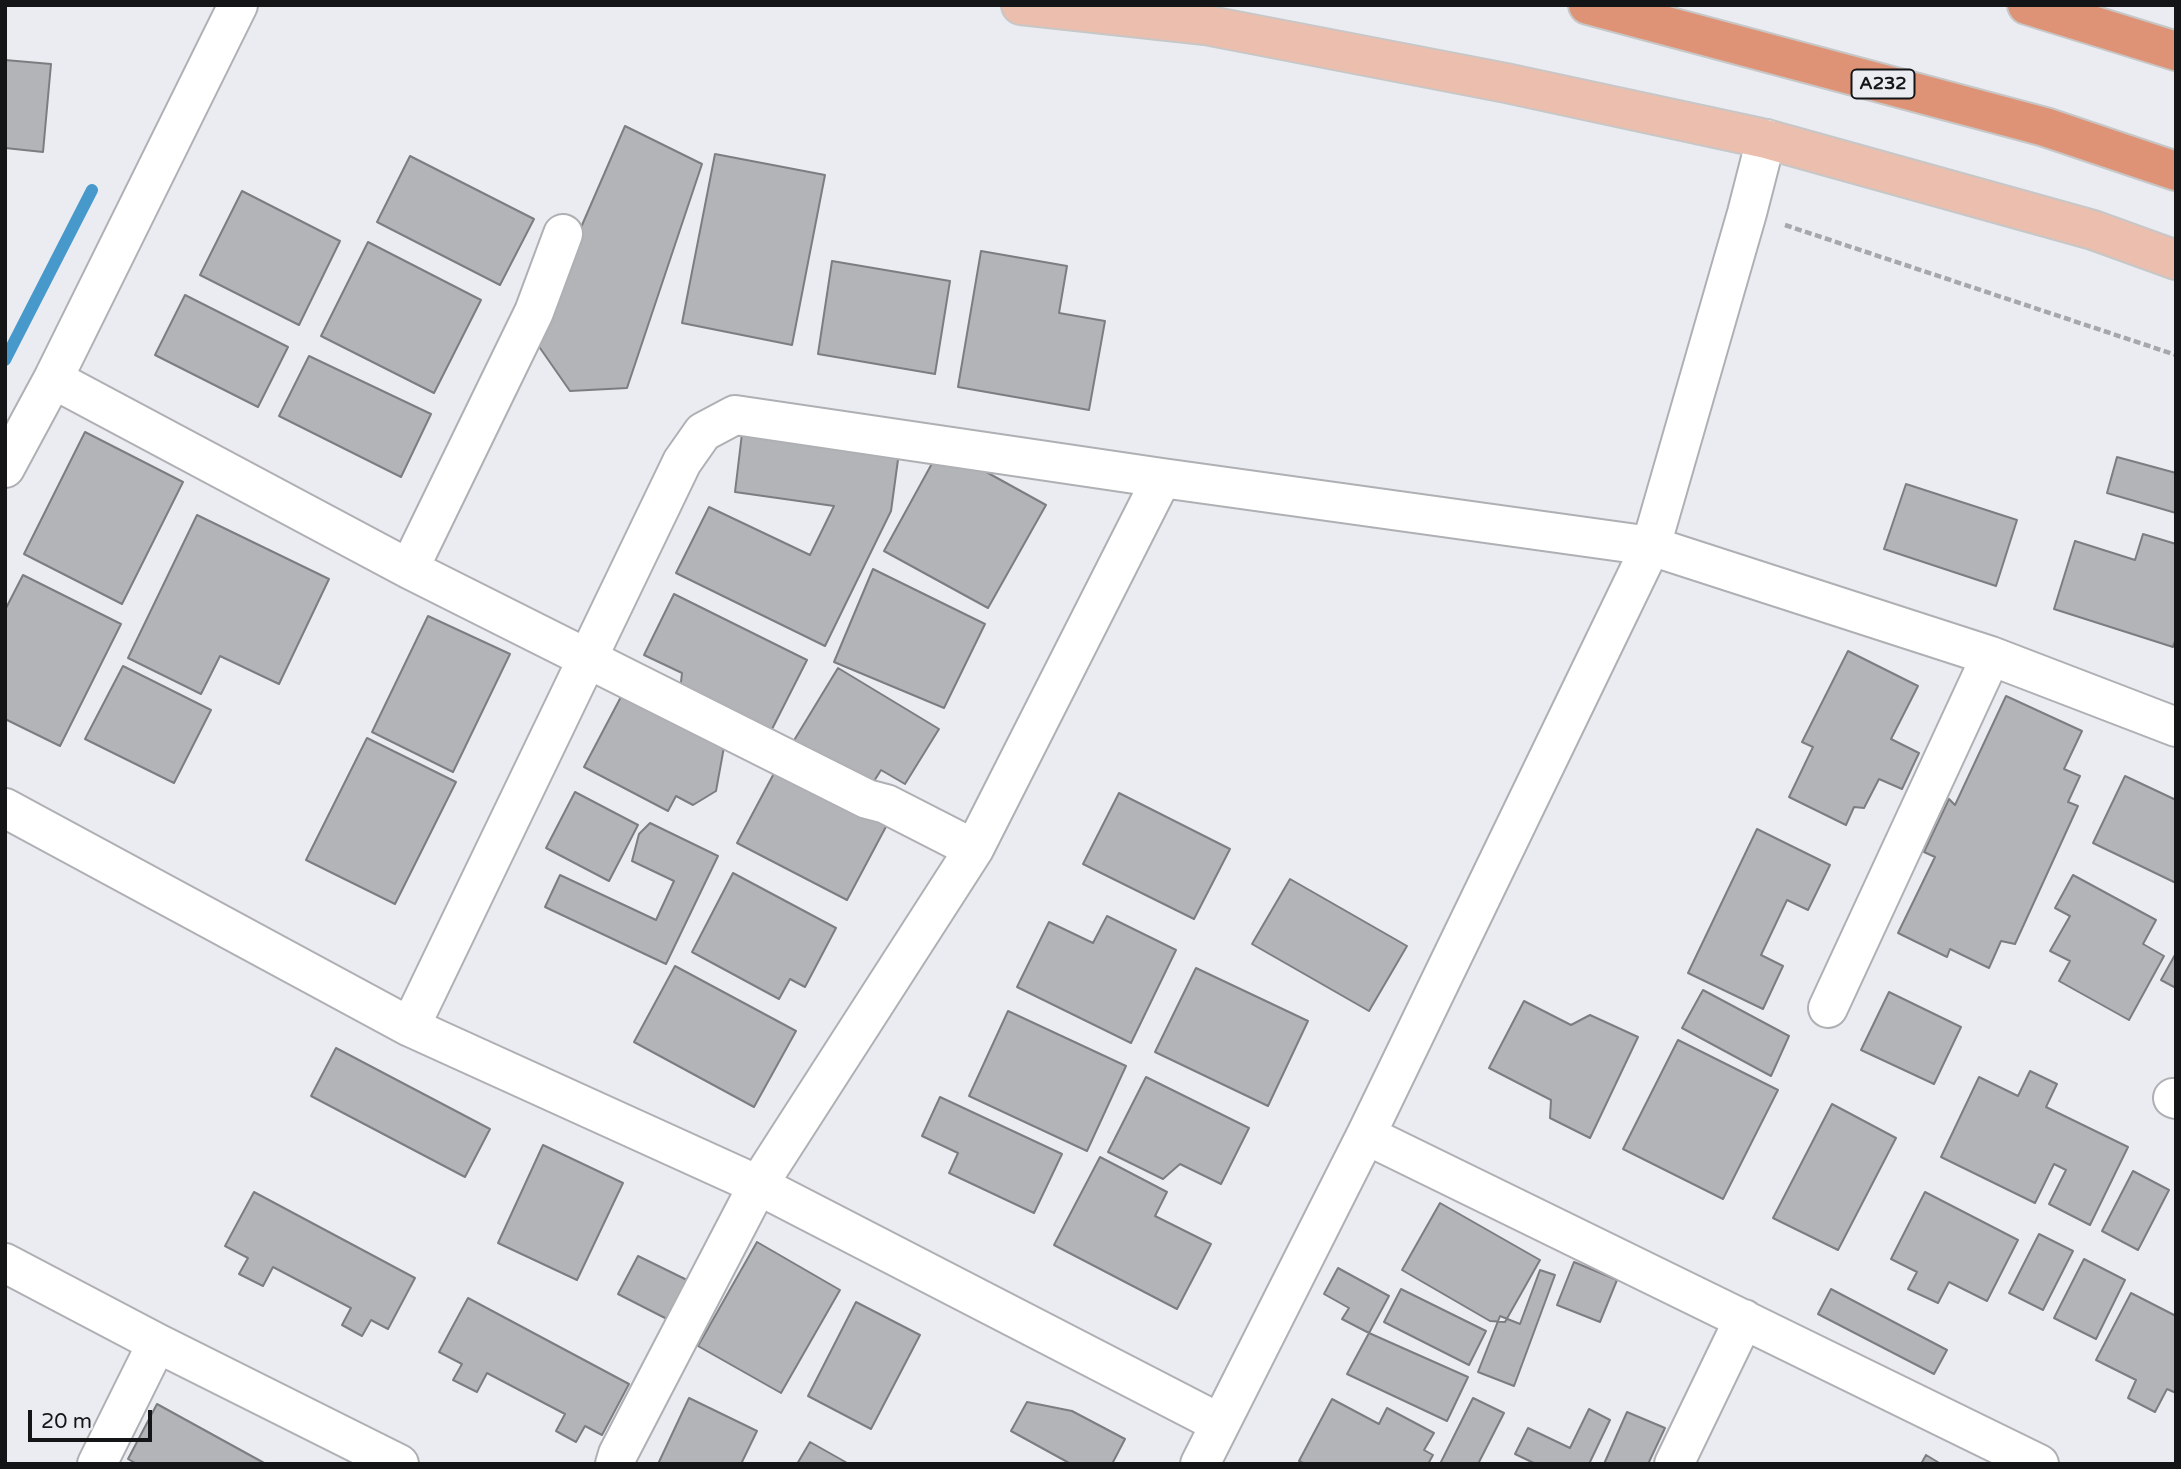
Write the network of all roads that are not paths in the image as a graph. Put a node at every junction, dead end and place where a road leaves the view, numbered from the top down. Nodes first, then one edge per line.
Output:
1 (238, 5) edge
2 (1021, 5) edge
3 (1588, 5) edge
4 (2027, 5) edge
5 (2176, 51) edge
6 (1766, 139) junction
7 (2176, 171) edge
8 (563, 234) dead end
9 (2176, 260) edge
10 (53, 379) junction
11 (5, 468) edge
12 (1162, 478) junction
13 (1651, 546) junction
14 (409, 569) junction
15 (1991, 656) junction
16 (588, 657) junction
17 (2176, 727) edge
18 (5, 808) edge
19 (974, 849) junction
20 (1828, 1008) dead end
21 (410, 1027) junction
22 (1366, 1135) junction
23 (758, 1185) junction
24 (5, 1263) edge
25 (1744, 1319) junction
26 (157, 1343) junction
27 (1220, 1423) junction
28 (375, 1459) edge
29 (97, 1464) edge
30 (615, 1464) edge
31 (1200, 1464) edge
32 (1674, 1464) edge
33 (2039, 1464) edge

1 - 10 street
2 - 6 main road
3 - 7 highway, A232
4 - 5 highway
6 - 9 main road
6 - 13 street
8 - 14 street
10 - 11 street
10 - 14 street
12 - 13 street
12 - 16 street
12 - 19 street
13 - 15 street
13 - 22 street
14 - 16 street
15 - 17 street
15 - 20 street
16 - 19 street
16 - 21 street
18 - 21 street
19 - 23 street
21 - 23 street
22 - 25 street
22 - 27 street
23 - 27 street
23 - 30 street
24 - 26 street
25 - 32 street
25 - 33 street
26 - 28 street
26 - 29 street
27 - 31 street

